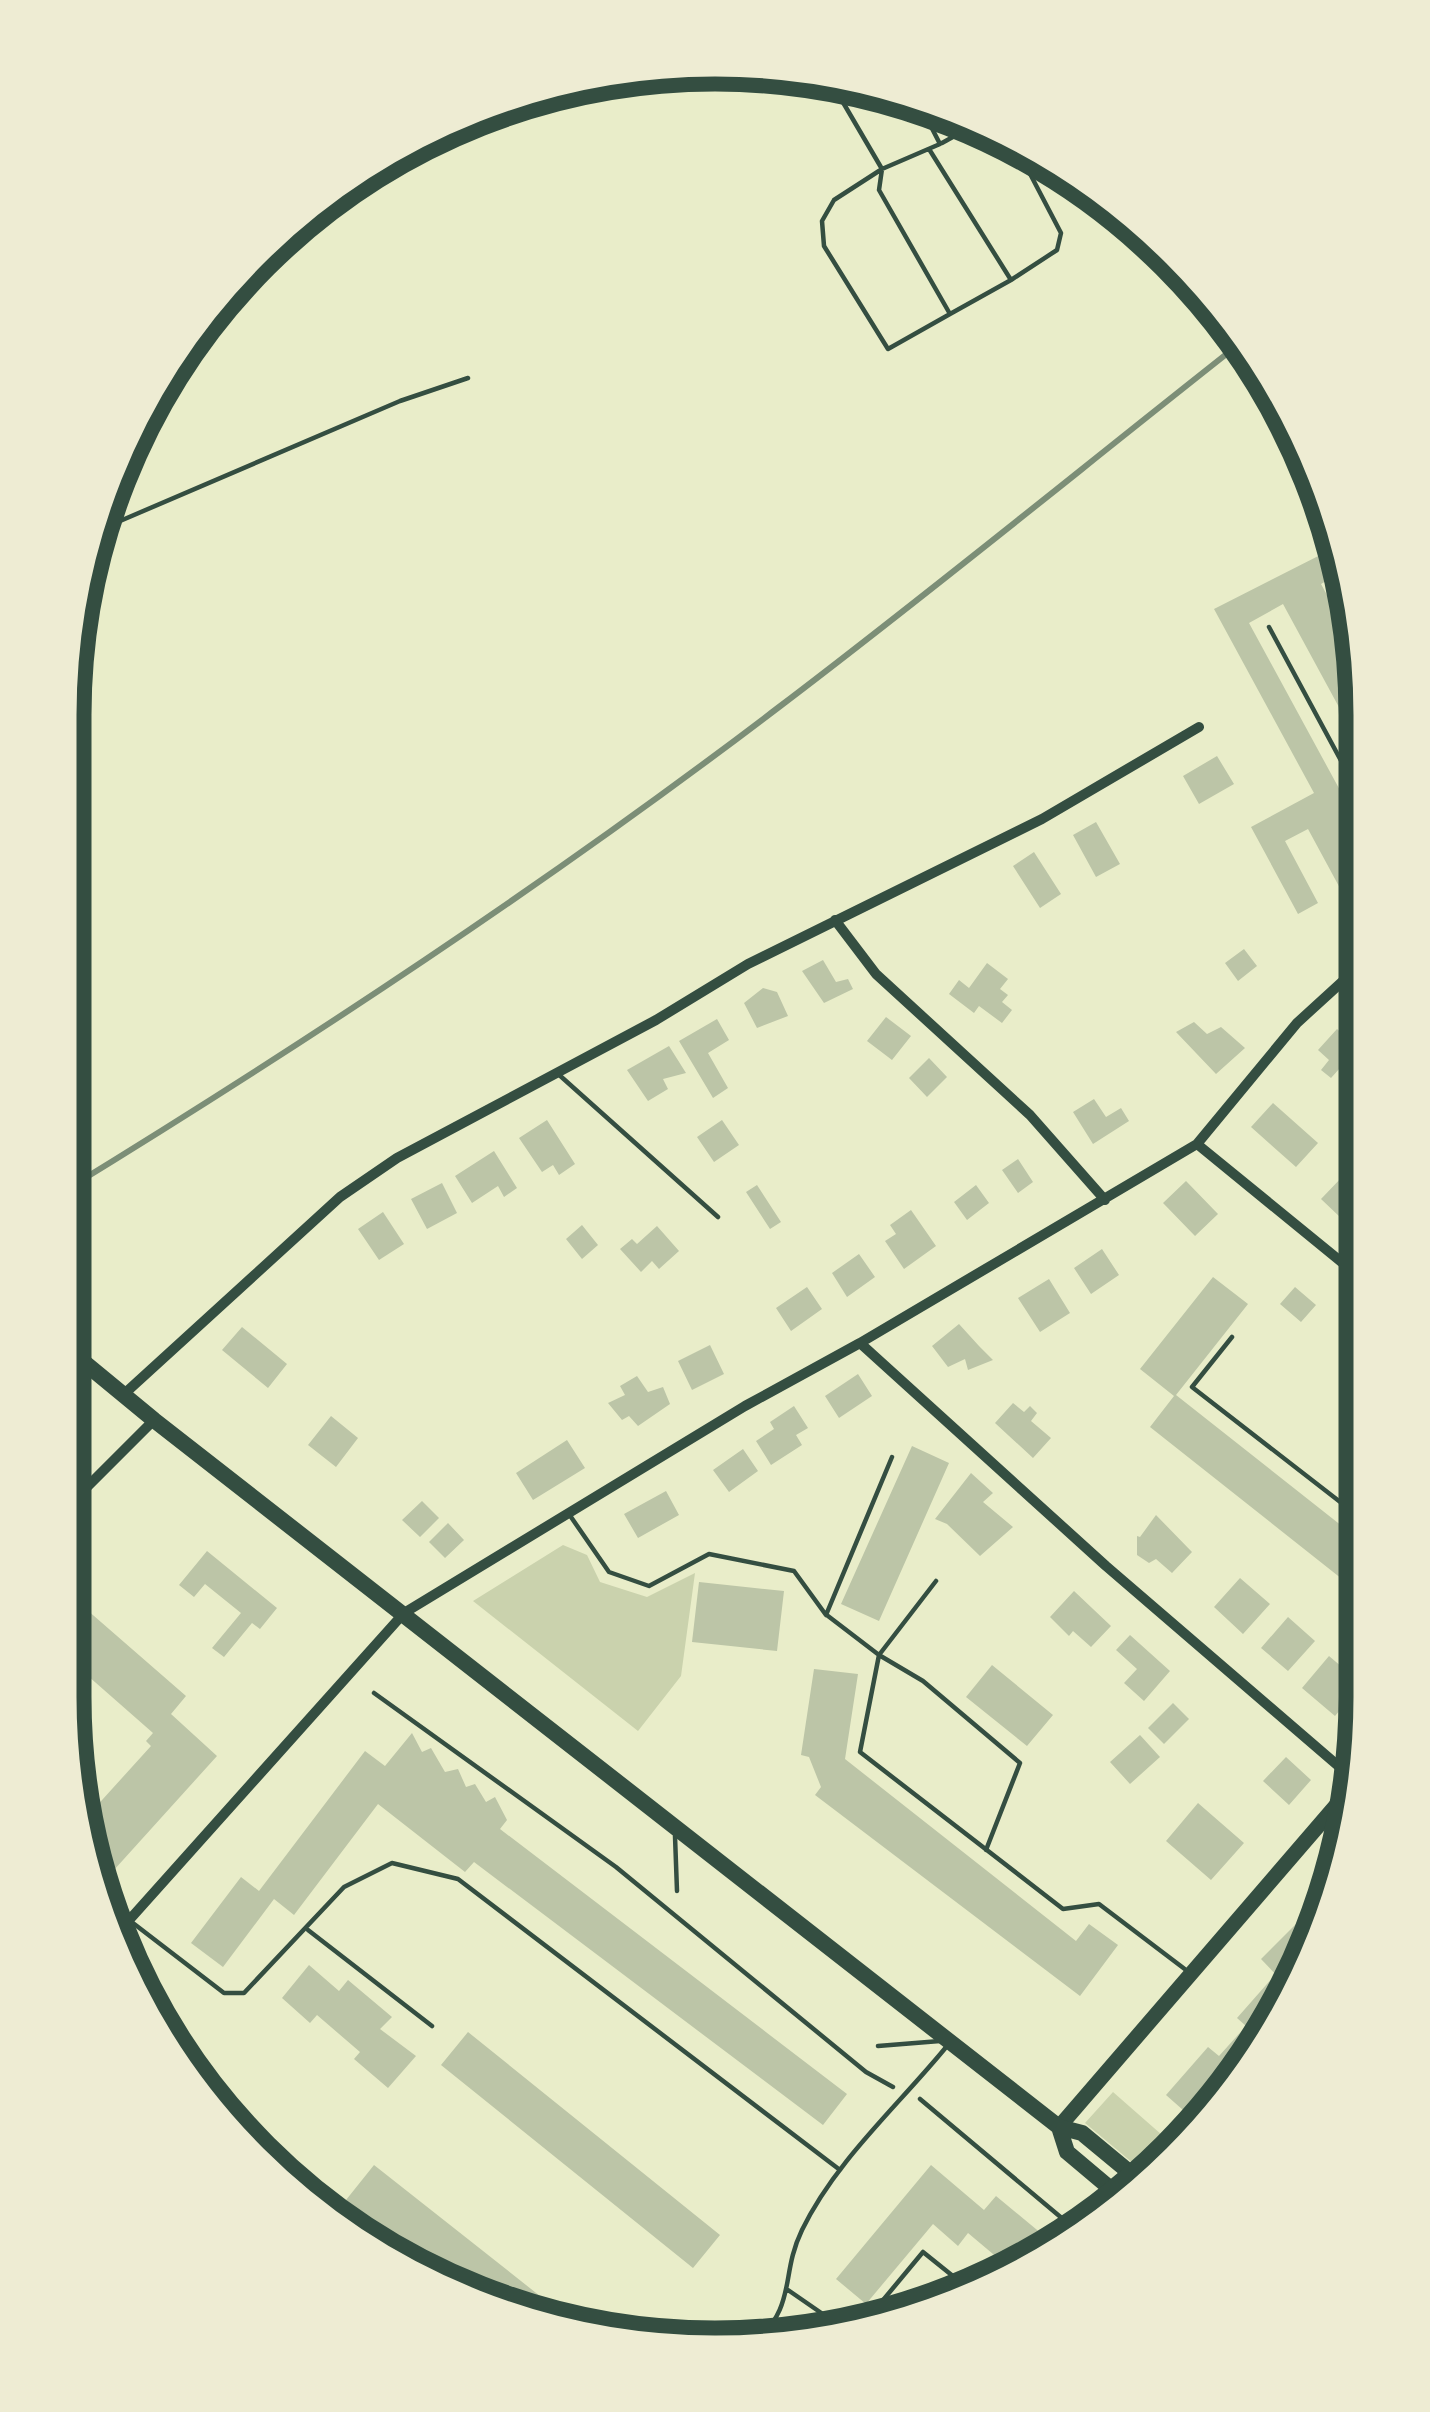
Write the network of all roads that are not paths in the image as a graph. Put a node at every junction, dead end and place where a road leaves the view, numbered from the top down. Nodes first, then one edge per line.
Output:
1 (840, 96) edge
2 (928, 121) edge
3 (959, 133) edge
4 (940, 144) junction
5 (929, 149) junction
6 (1026, 166) edge
7 (882, 169) junction
8 (1011, 280) junction
9 (950, 314) junction
10 (1269, 627) dead end
11 (1199, 727) dead end
12 (1346, 770) edge
13 (835, 920) junction
14 (1346, 979) edge
15 (557, 1073) junction
16 (1197, 1144) junction
17 (1105, 1201) junction
18 (718, 1217) dead end
19 (1346, 1266) edge
20 (1232, 1337) dead end
21 (860, 1343) junction
22 (84, 1362) edge
23 (123, 1395) junction
24 (154, 1420) junction
25 (892, 1457) dead end
26 (84, 1490) edge
27 (1346, 1506) edge
28 (568, 1513) junction
29 (936, 1580) dead end
30 (404, 1613) junction
31 (826, 1615) junction
32 (879, 1655) junction
33 (1342, 1769) edge
34 (1336, 1806) edge
35 (674, 1824) junction
36 (986, 1850) junction
37 (677, 1891) dead end
38 (129, 1920) junction
39 (126, 1923) edge
40 (307, 1929) junction
41 (1191, 1973) junction
42 (432, 2026) dead end
43 (952, 2041) junction
44 (878, 2046) dead end
45 (1059, 2127) junction
46 (840, 2170) junction
47 (1129, 2172) edge
48 (1110, 2188) edge
49 (957, 2279) edge
50 (788, 2290) junction
51 (878, 2306) edge
52 (828, 2318) edge
53 (775, 2325) edge

1 - 7 lane
2 - 4 lane
3 - 4 lane
4 - 5 lane
5 - 7 lane
5 - 8 lane
6 - 8 lane
7 - 9 lane
7 - 9 lane
8 - 9 lane
10 - 12 lane
11 - 13 street
13 - 15 street
13 - 17 street
14 - 16 street
15 - 18 lane
15 - 23 street
16 - 17 street
16 - 19 street
17 - 21 street
20 - 27 lane
21 - 28 street
21 - 33 street
22 - 23 main road
23 - 24 main road
24 - 26 street
24 - 30 main road
25 - 31 lane
28 - 30 street
28 - 31 lane
29 - 32 lane
30 - 35 main road
30 - 38 street
31 - 32 lane
32 - 36 lane
32 - 36 lane
34 - 41 main road
35 - 37 lane
35 - 43 main road
36 - 41 lane
38 - 39 street
38 - 40 lane
40 - 42 lane
40 - 46 lane
41 - 45 main road
43 - 44 lane
43 - 45 main road
43 - 46 lane
45 - 47 main road
45 - 48 main road
46 - 50 lane
49 - 51 lane
50 - 52 lane
50 - 53 lane

